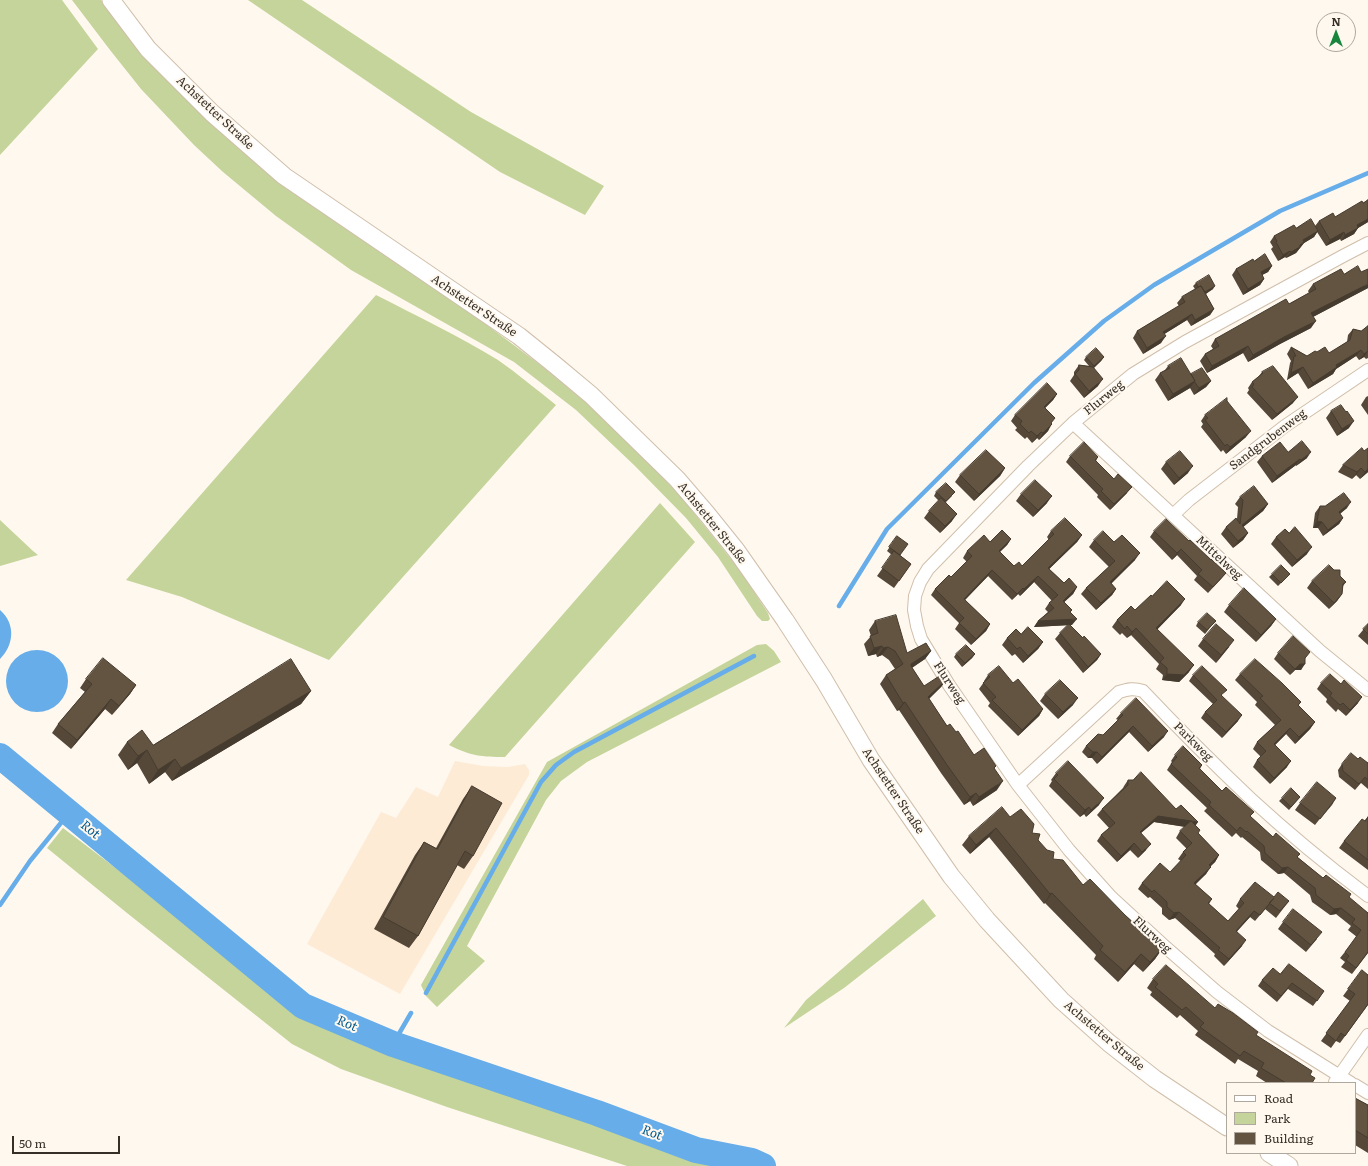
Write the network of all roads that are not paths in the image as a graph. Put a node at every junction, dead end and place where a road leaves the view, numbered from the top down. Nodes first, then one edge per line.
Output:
1 (111, 0) edge
2 (1368, 243) edge
3 (1368, 370) edge
4 (1073, 423) junction
5 (1173, 515) junction
6 (1368, 690) edge
7 (1018, 786) junction
8 (1368, 896) edge
9 (1368, 1035) edge
10 (1336, 1080) edge
11 (1346, 1082) edge
12 (1356, 1086) edge
13 (1368, 1092) edge
14 (1226, 1126) edge
15 (1272, 1154) edge
16 (1288, 1160) edge

1 - 14 main road, Achstetter Straße
2 - 4 street, Flurweg
3 - 5 street, Sandgrubenweg
4 - 5 street, Mittelweg
4 - 7 street, Flurweg
5 - 6 street, Mittelweg
7 - 8 street, Parkweg
7 - 10 street, Flurweg
9 - 10 street
10 - 11 street, Flurweg
12 - 13 street
15 - 16 main road

